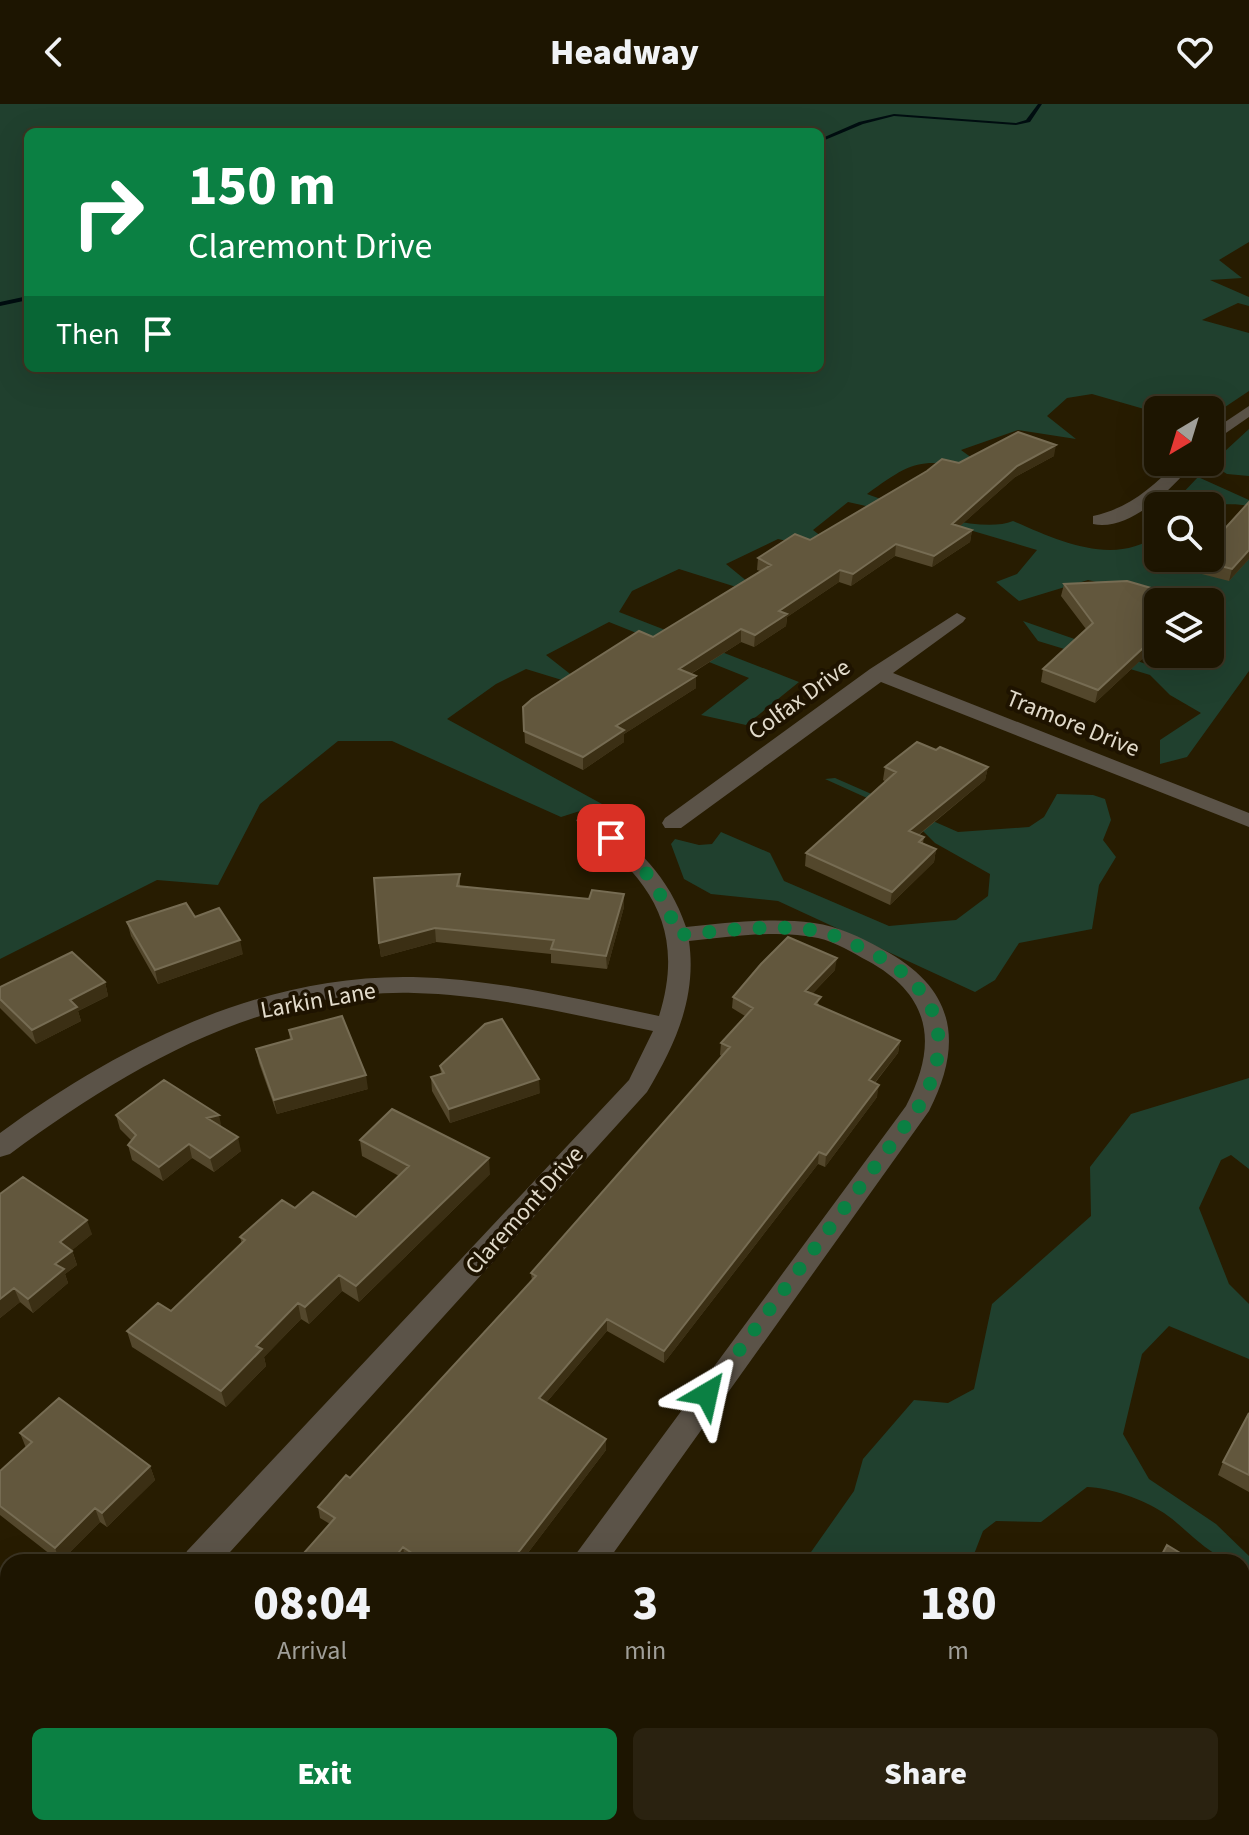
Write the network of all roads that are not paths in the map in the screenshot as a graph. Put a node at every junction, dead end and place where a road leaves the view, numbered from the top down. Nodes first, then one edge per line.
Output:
1 (1249, 410) edge
2 (1224, 429) edge
3 (1172, 476) edge
4 (1099, 520) dead end
5 (957, 618) dead end
6 (877, 673) junction
7 (587, 820) dead end
8 (1249, 821) edge
9 (673, 823) dead end
10 (678, 935) junction
11 (668, 1026) junction
12 (0, 1147) edge
13 (206, 1554) edge
14 (593, 1554) edge

1 - 2 street
3 - 4 street
5 - 6 street, Colfax Drive
6 - 8 street, Tramore Drive
6 - 9 street, Colfax Drive
7 - 10 street, Claremont Drive
10 - 11 street, Claremont Drive
10 - 14 street
11 - 12 street, Larkin Lane
11 - 13 street, Claremont Drive

